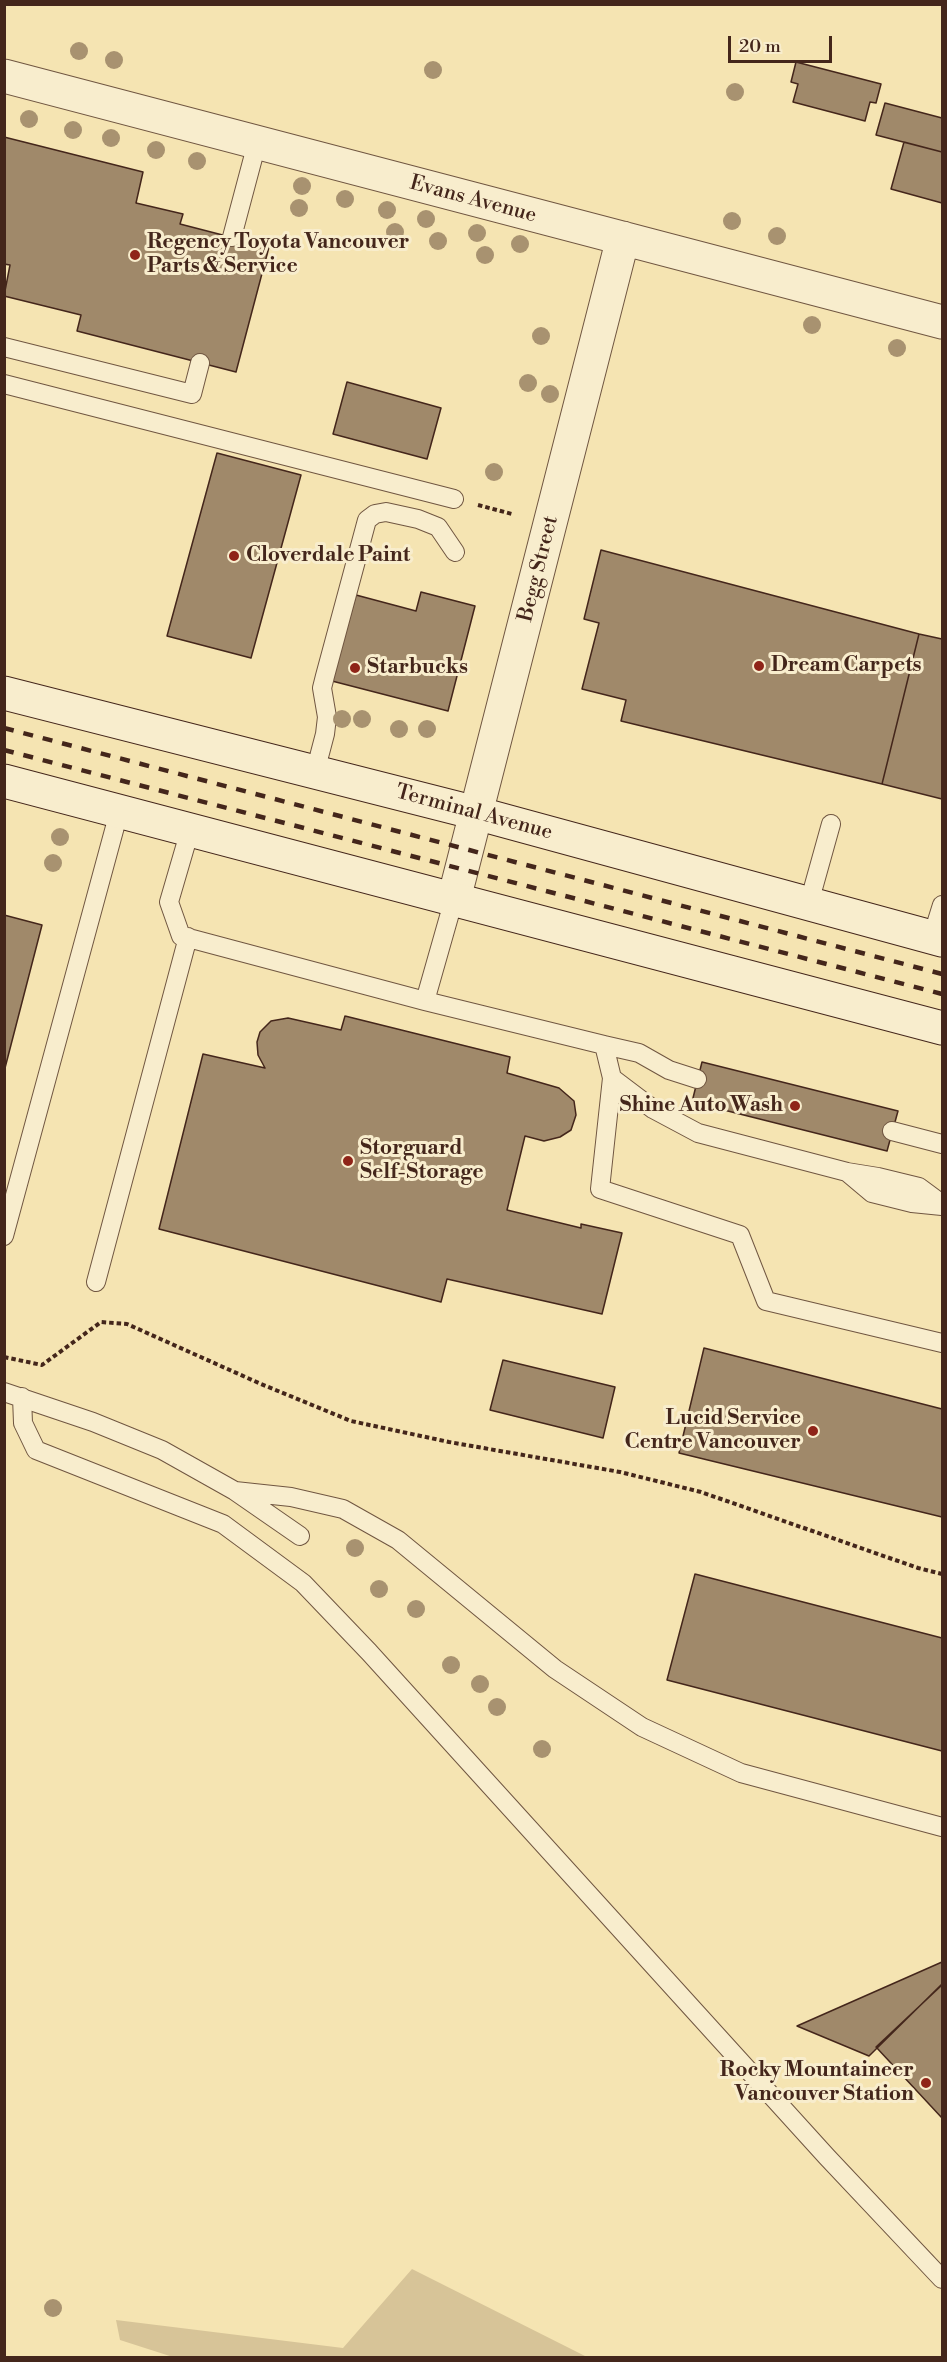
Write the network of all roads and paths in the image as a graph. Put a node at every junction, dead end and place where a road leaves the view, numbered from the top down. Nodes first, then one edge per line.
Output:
1 (4, 76) edge
2 (257, 143) junction
3 (232, 237) dead end
4 (623, 238) junction
5 (942, 322) edge
6 (4, 346) edge
7 (200, 363) dead end
8 (4, 384) edge
9 (453, 499) joint
10 (513, 514) dead end
11 (455, 552) dead end
12 (4, 693) edge
13 (315, 772) junction
14 (4, 781) edge
15 (119, 812) junction
16 (476, 813) junction
17 (831, 824) dead end
18 (190, 830) junction
19 (454, 899) junction
20 (809, 903) junction
21 (942, 905) edge
22 (188, 937) junction
23 (937, 938) edge
24 (425, 1001) junction
25 (942, 1028) edge
26 (604, 1045) junction
27 (612, 1078) junction
28 (697, 1079) dead end
29 (892, 1131) dead end
30 (942, 1144) edge
31 (942, 1205) edge
32 (4, 1236) edge
33 (96, 1282) dead end
34 (942, 1343) edge
35 (4, 1357) edge
36 (13, 1395) edge
37 (236, 1491) junction
38 (300, 1536) dead end
39 (942, 1574) edge
40 (942, 1827) edge
41 (942, 2279) edge

1 - 2 main road, Evans Avenue
2 - 3 lane
2 - 4 main road, Evans Avenue
4 - 5 main road, Evans Avenue
4 - 16 main road, Begg Street
6 - 7 lane
8 - 9 lane
9 - 10 path
11 - 13 lane
12 - 13 main road, Terminal Avenue
13 - 16 main road, Terminal Avenue
14 - 15 main road
15 - 18 main road
15 - 32 lane
16 - 19 main road, Begg Street
16 - 20 main road, Terminal Avenue
17 - 20 lane
18 - 19 main road
18 - 22 lane
19 - 24 lane
19 - 25 main road
20 - 23 main road, Terminal Avenue
21 - 23 lane
22 - 24 lane
22 - 33 lane
24 - 26 lane
26 - 27 lane
26 - 28 lane
27 - 31 lane
27 - 34 lane
29 - 30 lane
35 - 39 path
36 - 37 lane
36 - 41 lane
37 - 38 lane
37 - 40 lane

